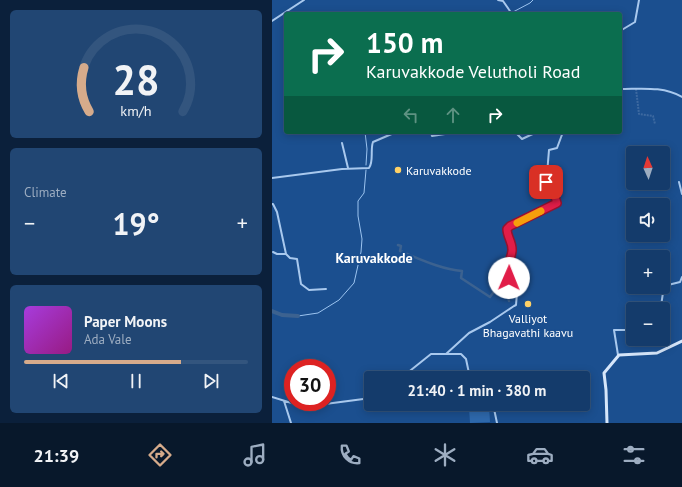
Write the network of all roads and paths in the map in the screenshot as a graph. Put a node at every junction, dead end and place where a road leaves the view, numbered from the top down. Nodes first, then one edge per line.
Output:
1 (304, 0) edge
2 (498, 0) edge
3 (639, 0) edge
4 (286, 12) edge
5 (511, 12) edge
6 (284, 13) edge
7 (272, 21) edge
8 (622, 30) edge
9 (622, 89) edge
10 (682, 97) edge
11 (392, 134) edge
12 (432, 134) edge
13 (448, 134) edge
14 (517, 134) edge
15 (533, 134) edge
16 (562, 134) edge
17 (342, 143) dead end
18 (348, 168) junction
19 (272, 178) edge
20 (679, 182) dead end
21 (682, 194) edge
22 (272, 204) edge
23 (273, 252) edge
24 (286, 254) junction
25 (682, 277) edge
26 (511, 281) dead end
27 (513, 283) dead end
28 (326, 289) dead end
29 (662, 302) edge
30 (626, 330) edge
31 (682, 341) edge
32 (446, 354) junction
33 (618, 356) junction
34 (410, 371) edge
35 (469, 371) edge
36 (272, 398) edge
37 (364, 399) edge
38 (284, 401) edge
39 (336, 403) edge
40 (287, 411) edge
41 (494, 411) edge
42 (291, 423) edge
43 (497, 423) edge
44 (607, 423) edge

1 - 4 street
2 - 5 street
3 - 8 street
6 - 7 street
9 - 10 street
11 - 18 street
12 - 13 street
14 - 15 street
16 - 26 street
17 - 18 street
18 - 19 street
20 - 21 street
22 - 24 street
23 - 24 street
24 - 28 street
25 - 29 street
27 - 32 street
30 - 33 street
31 - 33 main road
32 - 34 street
32 - 35 street
33 - 44 main road
36 - 38 street
37 - 39 street
40 - 42 street
41 - 43 street

